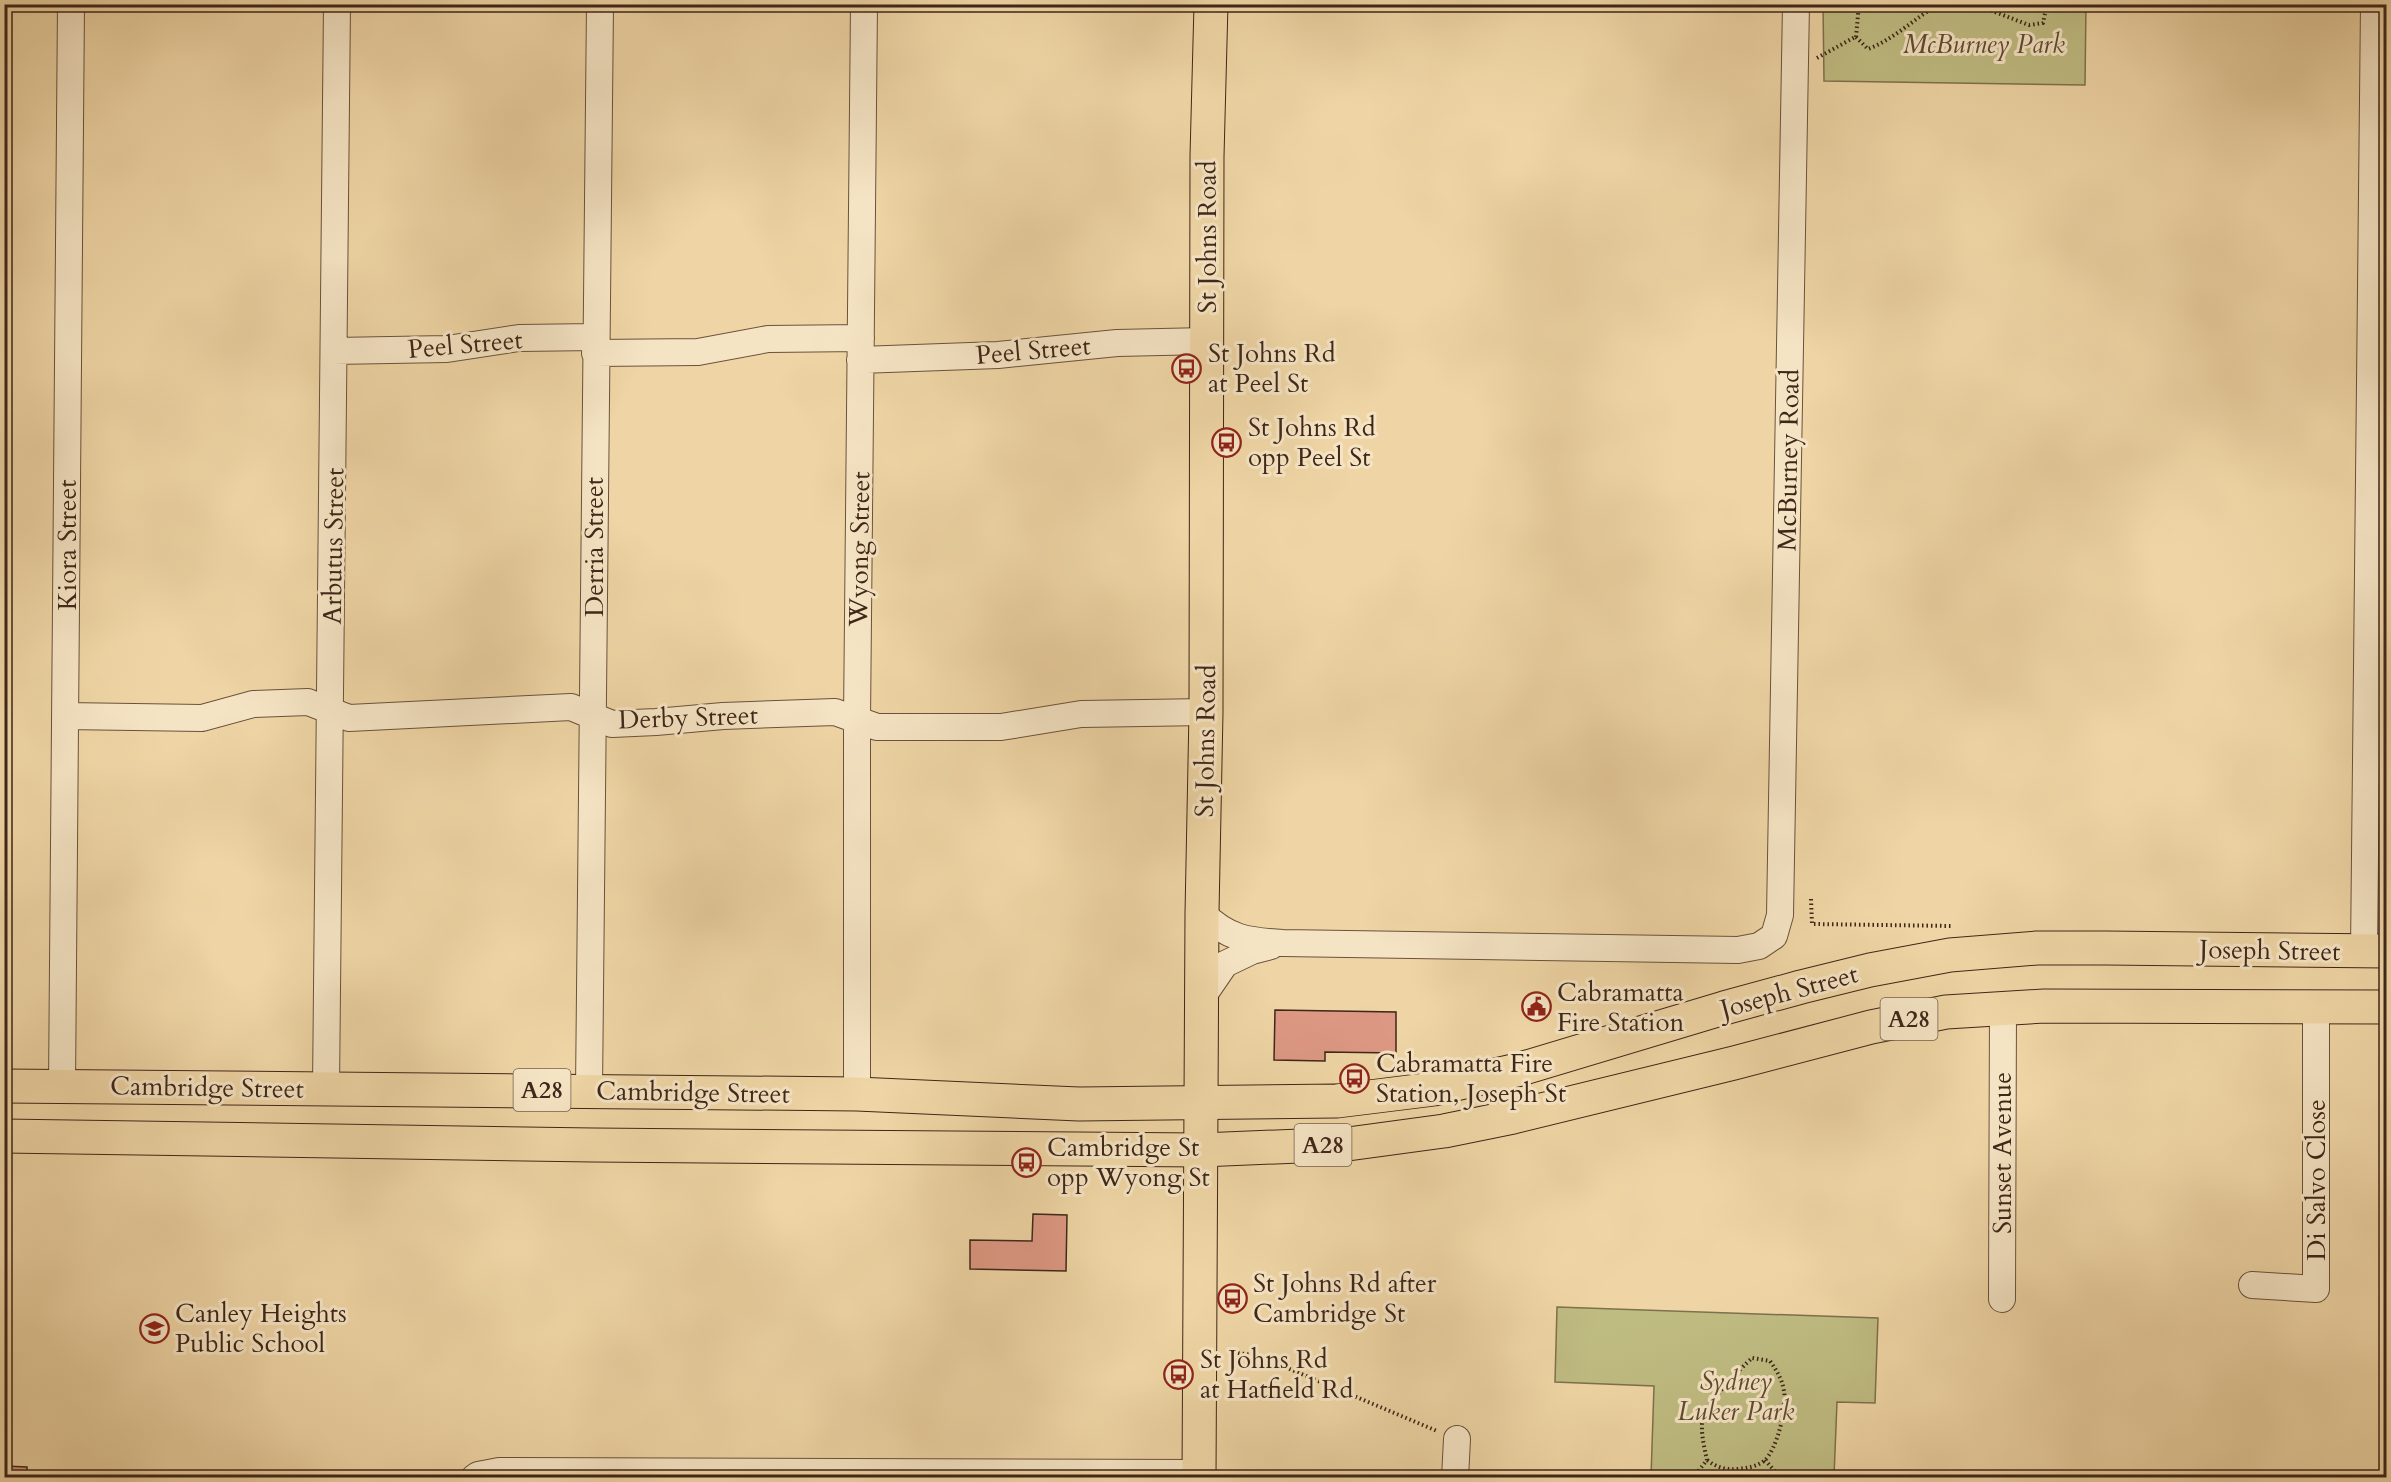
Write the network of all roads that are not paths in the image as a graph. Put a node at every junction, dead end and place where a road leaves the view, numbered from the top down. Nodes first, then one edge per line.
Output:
1 (71, 4) edge
2 (337, 4) edge
3 (600, 4) edge
4 (864, 4) edge
5 (1211, 4) edge
6 (1796, 4) edge
7 (2374, 4) edge
8 (1206, 341) junction
9 (595, 345) junction
10 (861, 349) junction
11 (334, 351) junction
12 (331, 712) junction
13 (1206, 712) junction
14 (65, 716) junction
15 (594, 716) junction
16 (857, 720) junction
17 (1202, 913) junction
18 (1780, 915) joint
19 (1283, 944) junction
20 (2375, 951) edge
21 (1202, 999) junction
22 (2316, 1006) junction
23 (2386, 1007) edge
24 (2003, 1008) junction
25 (4, 1086) edge
26 (62, 1086) junction
27 (326, 1088) junction
28 (589, 1090) junction
29 (857, 1094) junction
30 (1201, 1104) junction
31 (4, 1136) edge
32 (1201, 1150) junction
33 (2252, 1285) dead end
34 (2002, 1299) dead end
35 (1457, 1439) road end
36 (1199, 1475) edge
37 (474, 1478) edge
38 (1455, 1478) edge

1 - 14 street, Kiora Street
2 - 11 street, Arbutus Street
3 - 9 street, Derria Street
4 - 10 street, Wyong Street
5 - 8 main road, St Johns Road
6 - 18 street, McBurney Road
7 - 20 street
8 - 10 street, Peel Street
8 - 13 main road, St Johns Road
9 - 10 street, Peel Street
9 - 11 street, Peel Street
9 - 15 street, Derria Street
10 - 16 street, Wyong Street
11 - 12 street, Arbutus Street
12 - 14 street, Derby Street
12 - 15 street, Derby Street
12 - 27 street, Arbutus Street
13 - 16 street, Derby Street
13 - 17 main road, St Johns Road
14 - 26 street, Kiora Street
15 - 16 street, Derby Street
15 - 28 street, Derria Street
16 - 29 street, Wyong Street
17 - 19 street, Joseph Street
17 - 21 main road, St Johns Road
18 - 19 street, Joseph Street
19 - 21 street, Joseph Street
20 - 30 main road, Joseph Street / A28
21 - 30 main road, St Johns Road
22 - 23 main road, A28
22 - 24 main road, A28
22 - 33 street, Di Salvo Close
24 - 32 main road, A28
24 - 34 street, Sunset Avenue
25 - 26 main road, Cambridge Street / A28
26 - 27 main road, Cambridge Street / A28
27 - 28 main road, Cambridge Street / A28
28 - 29 main road, Cambridge Street / A28
29 - 30 main road, Cambridge Street / A28
30 - 32 main road, St Johns Road
31 - 32 main road, Cambridge Street / A28
32 - 36 main road, St Johns Road
35 - 38 street
36 - 37 street

